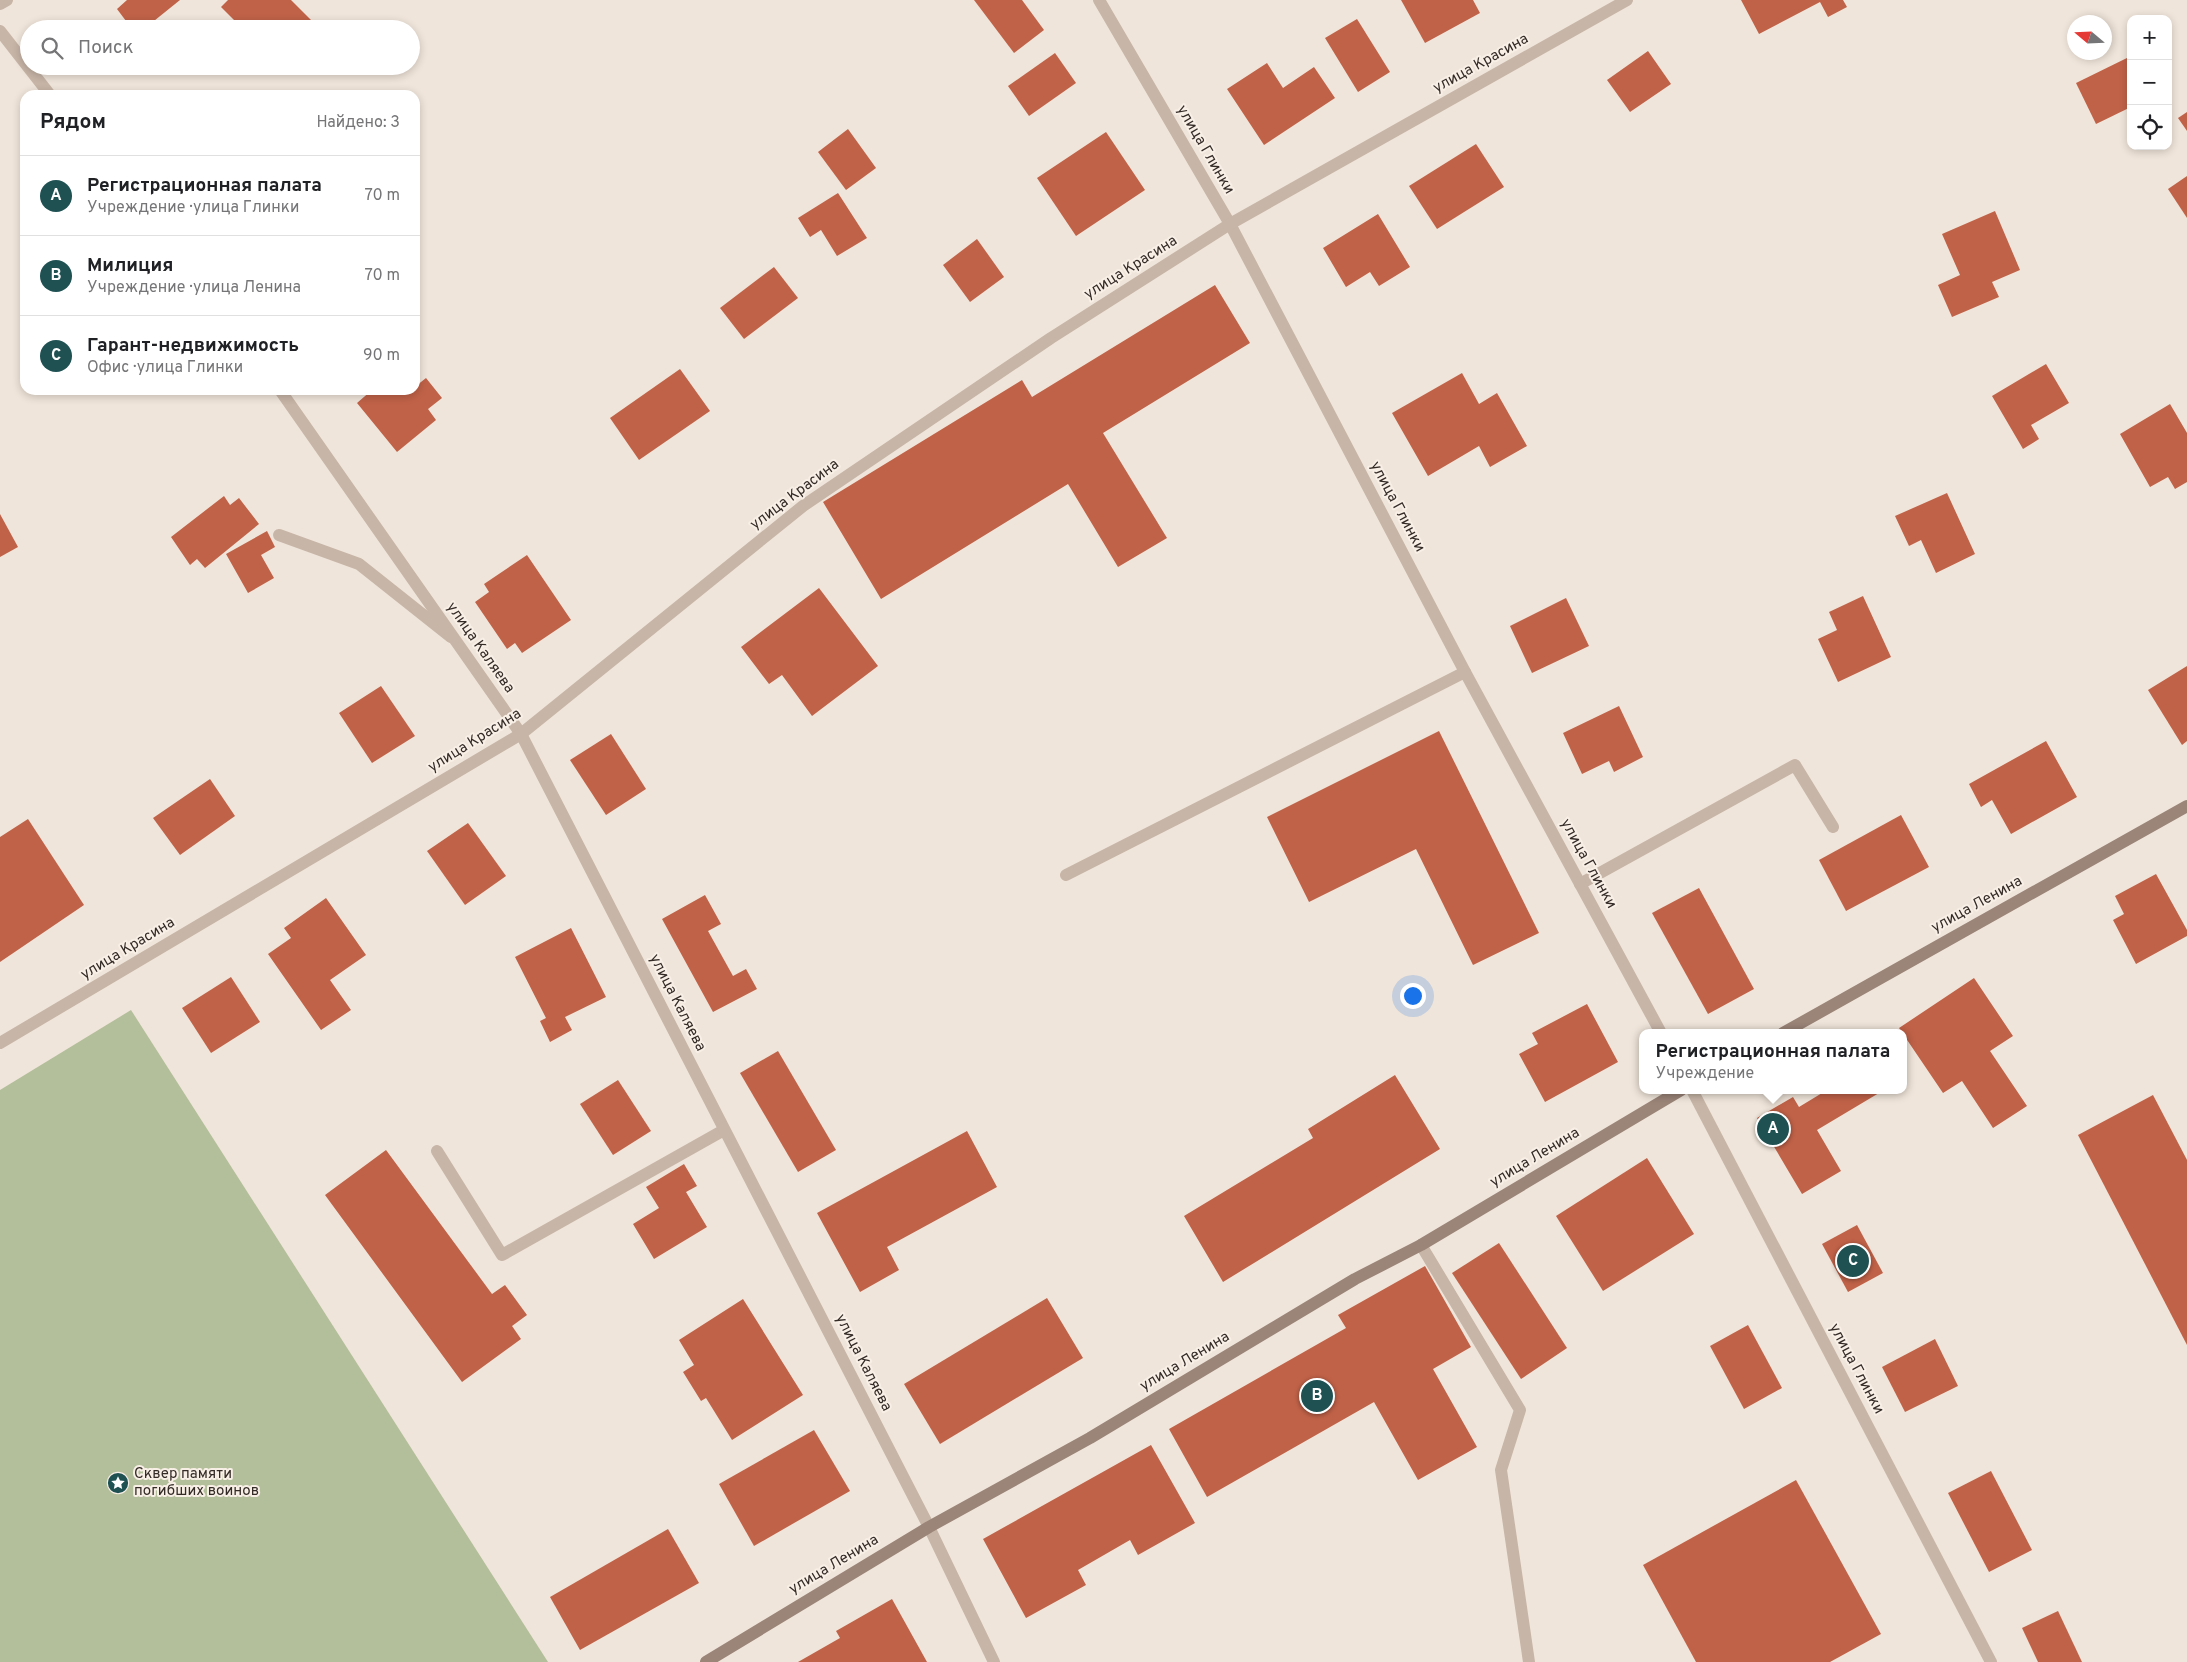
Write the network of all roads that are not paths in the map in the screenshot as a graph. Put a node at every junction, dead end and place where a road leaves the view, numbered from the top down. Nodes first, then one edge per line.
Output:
1 (7, 0) edge
2 (1098, 0) edge
3 (1627, 0) edge
4 (0, 4) edge
5 (0, 31) edge
6 (20, 57) edge
7 (34, 75) edge
8 (46, 90) edge
9 (1230, 224) junction
10 (283, 395) edge
11 (279, 535) dead end
12 (454, 640) junction
13 (1465, 672) junction
14 (521, 734) junction
15 (2187, 806) edge
16 (1833, 827) dead end
17 (1066, 875) dead end
18 (1580, 884) junction
19 (1659, 1029) edge
20 (1790, 1029) edge
21 (0, 1043) edge
22 (1674, 1094) edge
23 (1694, 1094) edge
24 (724, 1130) junction
25 (437, 1151) dead end
26 (1422, 1245) junction
27 (929, 1527) junction
28 (706, 1662) edge
29 (994, 1662) edge
30 (1529, 1662) edge
31 (1990, 1662) edge

1 - 4 street
2 - 9 street, улица Глинки
3 - 9 street, улица Красина
5 - 6 street
7 - 8 street
9 - 13 street, улица Глинки
9 - 14 street, улица Красина
10 - 12 street, улица Каляева
11 - 12 street
12 - 14 street, улица Каляева
13 - 17 street
13 - 18 street, улица Глинки
14 - 21 street, улица Красина
14 - 24 street, улица Каляева
15 - 20 main road, улица Ленина
16 - 18 street
18 - 19 street, улица Глинки
22 - 26 main road, улица Ленина
23 - 31 street, улица Глинки
24 - 25 street
24 - 27 street, улица Каляева
26 - 27 main road, улица Ленина
26 - 30 street
27 - 28 main road, улица Ленина
27 - 29 street, улица Каляева

